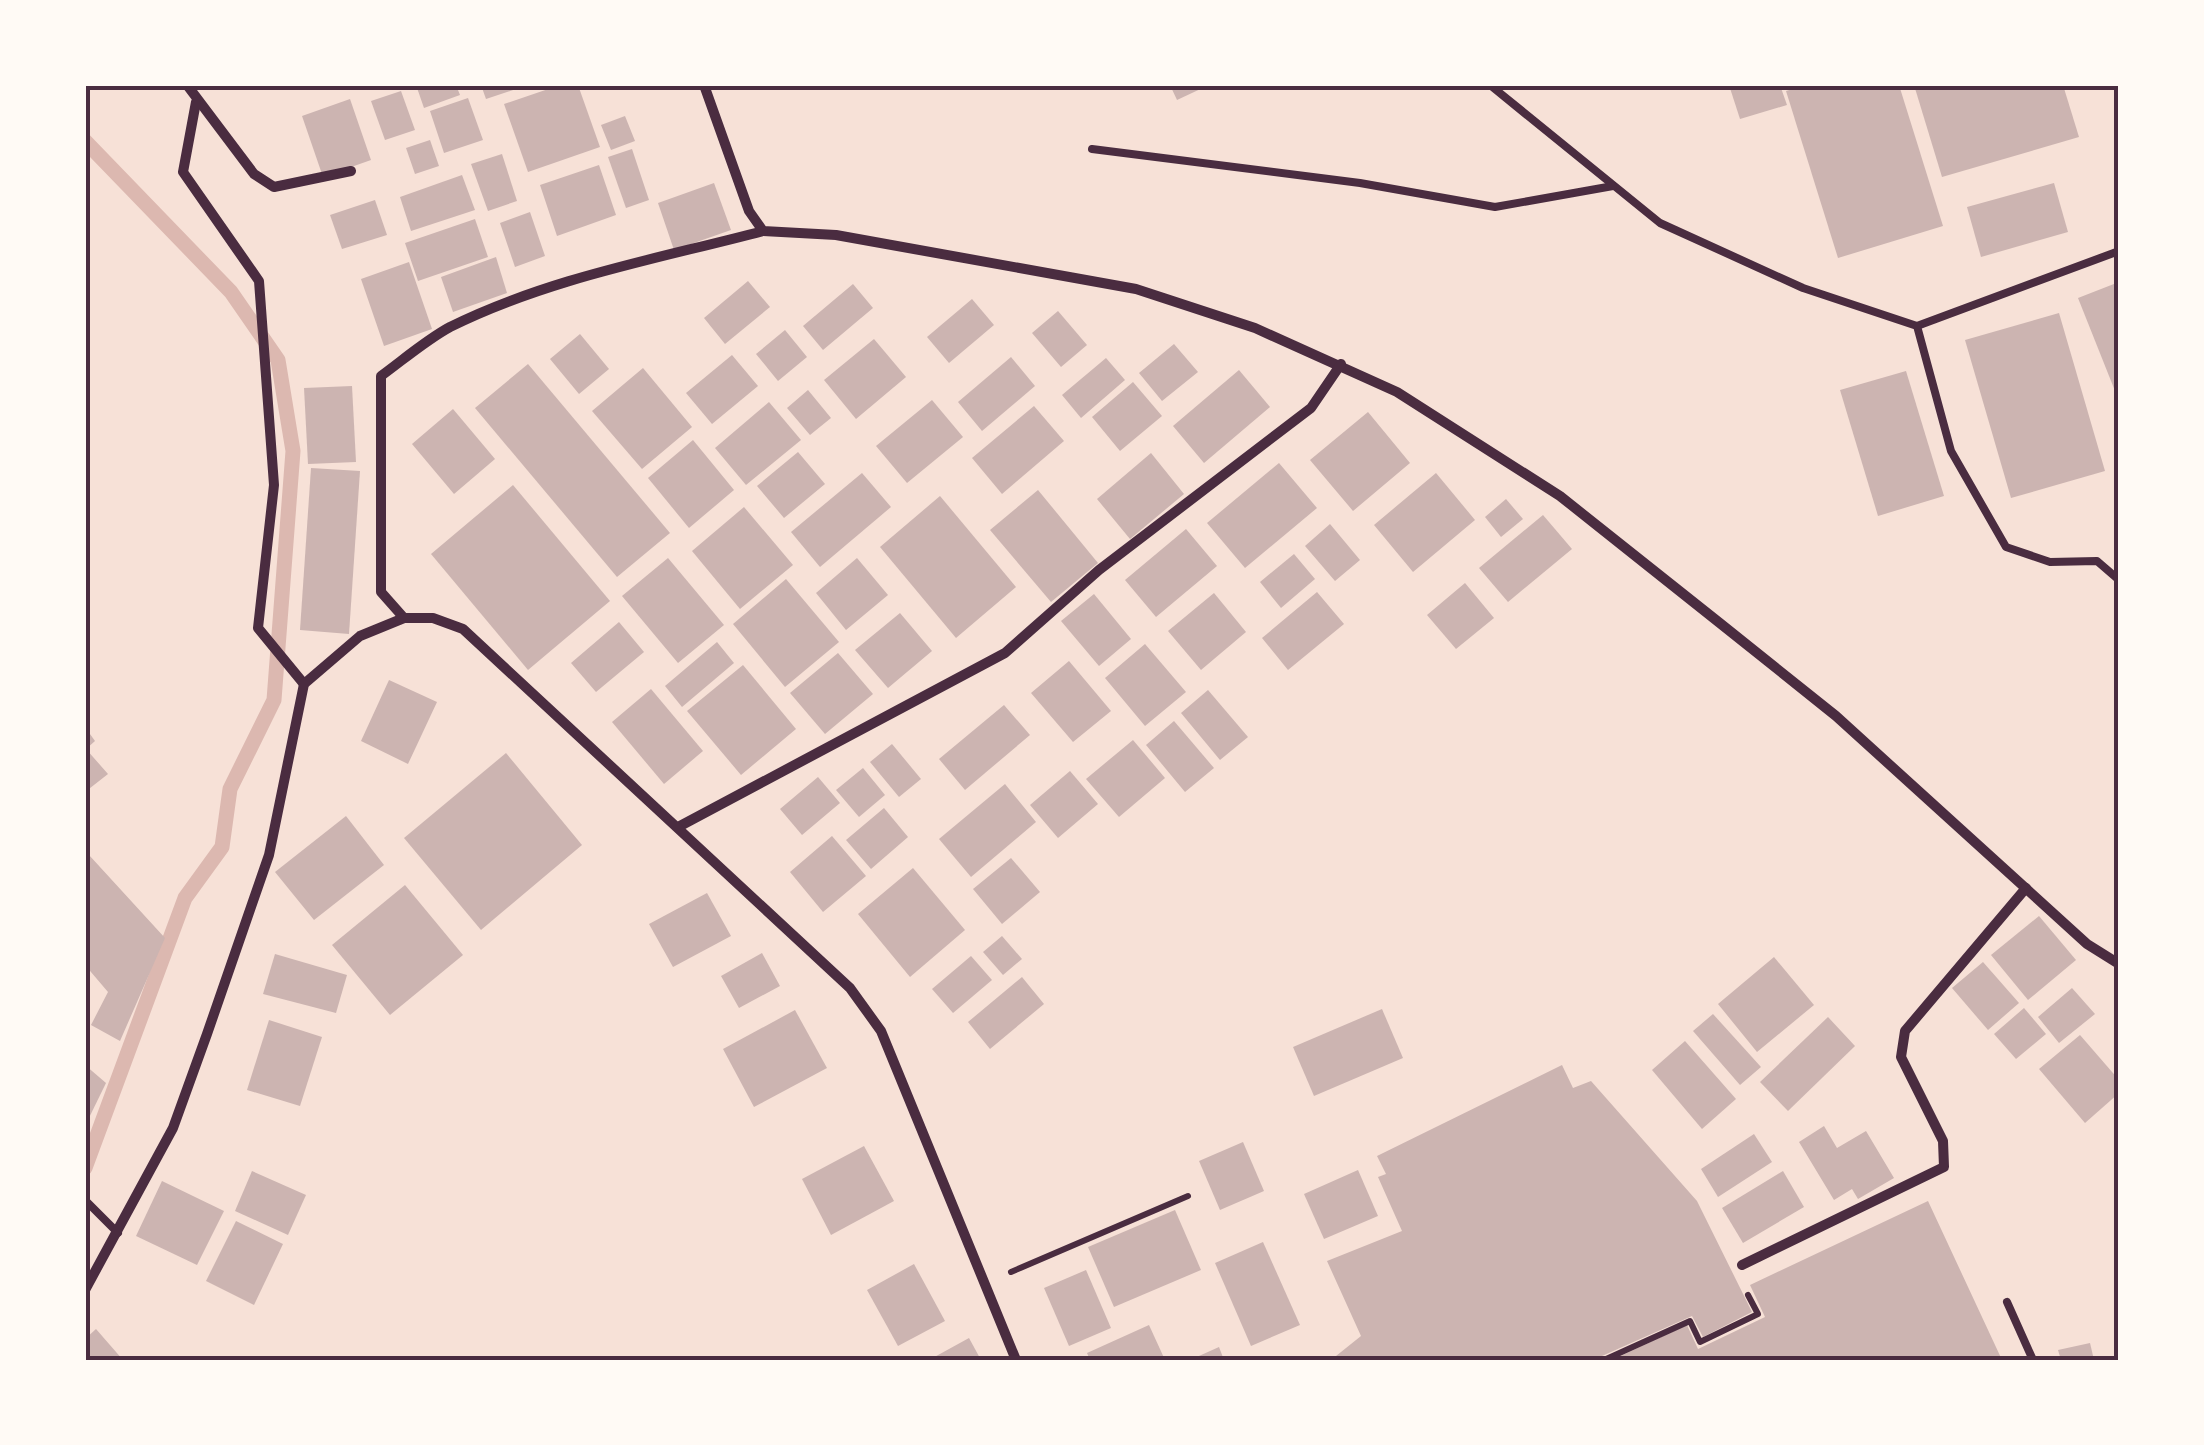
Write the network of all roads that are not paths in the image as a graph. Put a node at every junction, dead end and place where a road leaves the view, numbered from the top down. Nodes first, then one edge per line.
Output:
1 (186, 85) edge
2 (704, 85) edge
3 (1490, 85) edge
4 (196, 102) junction
5 (1092, 149) dead end
6 (351, 171) dead end
7 (1613, 186) junction
8 (763, 231) junction
9 (2119, 251) edge
10 (1917, 326) junction
11 (1341, 364) junction
12 (2119, 580) edge
13 (404, 618) junction
14 (302, 682) junction
15 (680, 826) junction
16 (2026, 888) junction
17 (2119, 964) edge
18 (85, 1200) edge
19 (118, 1233) junction
20 (1742, 1265) road end
21 (88, 1272) edge
22 (85, 1290) edge
23 (2007, 1302) dead end
24 (1016, 1360) edge
25 (2033, 1360) edge

1 - 4 street
2 - 8 street
3 - 7 lane
4 - 6 street
4 - 14 street
5 - 7 lane
7 - 10 lane
8 - 11 street
8 - 13 street
9 - 10 lane
10 - 12 lane
11 - 15 street
11 - 16 street
13 - 14 street
13 - 15 street
14 - 19 street
15 - 24 street
16 - 17 street
16 - 20 street
18 - 19 lane
19 - 21 street
21 - 22 street
23 - 25 lane

